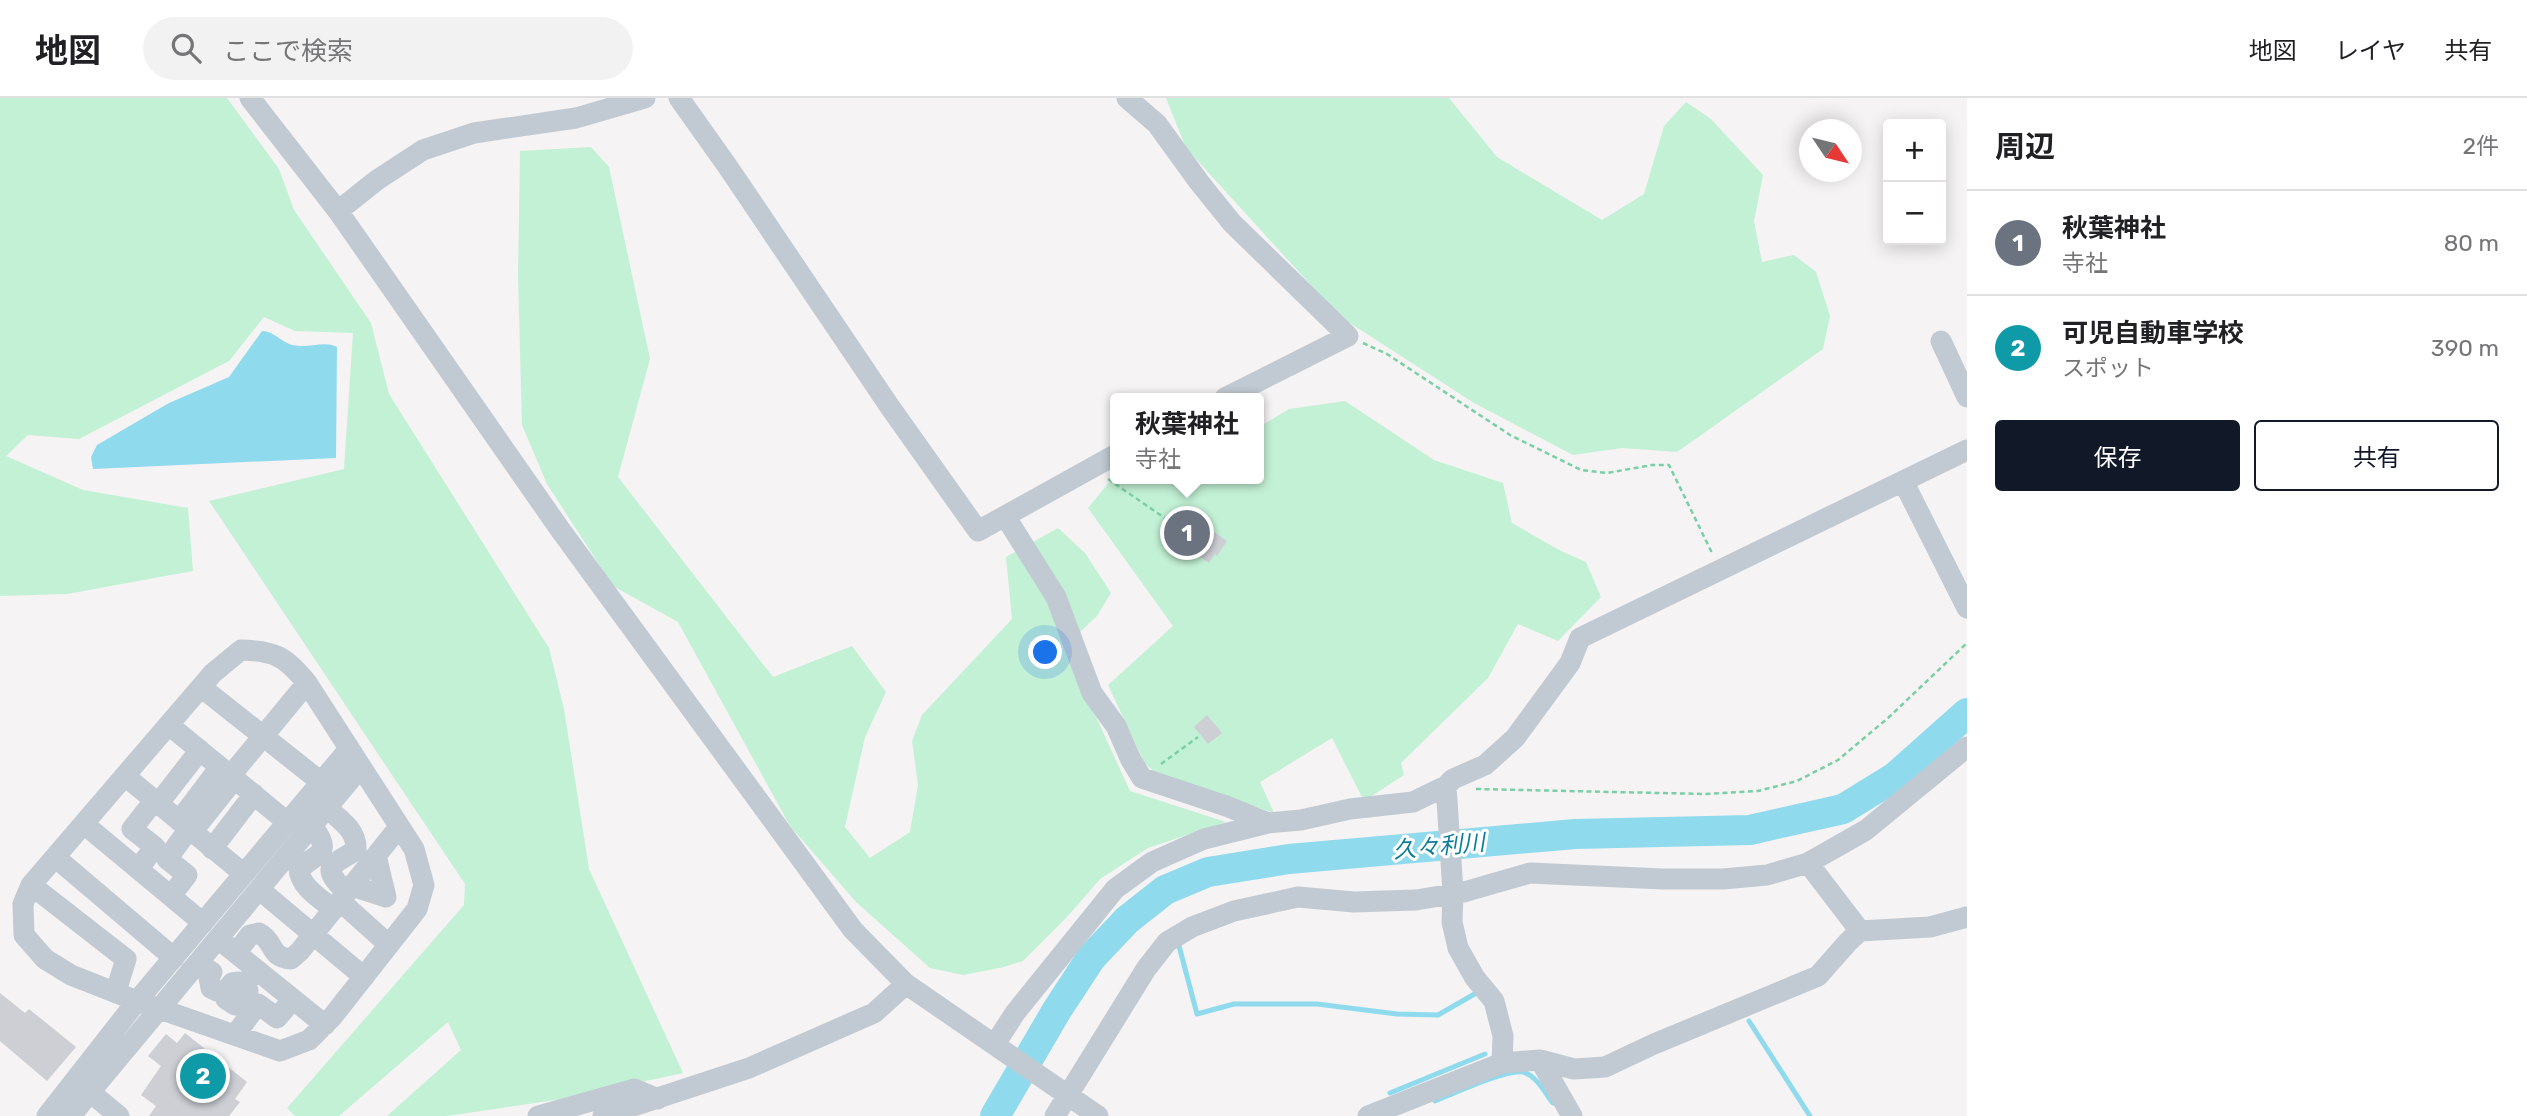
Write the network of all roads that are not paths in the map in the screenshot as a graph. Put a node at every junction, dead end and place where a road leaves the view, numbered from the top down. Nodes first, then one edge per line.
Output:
1 (250, 98) edge
2 (645, 98) edge
3 (679, 98) edge
4 (1127, 98) edge
5 (574, 108) edge
6 (338, 211) junction
7 (1941, 341) dead end
8 (1235, 393) edge
9 (1967, 397) edge
10 (1967, 450) edge
11 (1110, 458) edge
12 (1903, 481) junction
13 (1005, 516) junction
14 (1967, 608) edge
15 (307, 683) junction
16 (201, 687) junction
17 (169, 725) junction
18 (263, 736) junction
19 (1967, 747) edge
20 (349, 749) junction
21 (200, 750) junction
22 (360, 768) junction
23 (229, 774) junction
24 (125, 776) junction
25 (1453, 781) junction
26 (321, 782) junction
27 (254, 794) junction
28 (209, 797) junction
29 (156, 802) junction
30 (327, 808) junction
31 (287, 822) junction
32 (1268, 823) junction
33 (84, 824) junction
34 (312, 826) junction
35 (187, 827) junction
36 (399, 827) junction
37 (212, 849) junction
38 (376, 856) junction
39 (55, 857) junction
40 (1808, 863) junction
41 (138, 869) junction
42 (244, 874) junction
43 (31, 885) junction
44 (260, 890) junction
45 (1453, 892) junction
46 (171, 896) junction
47 (343, 897) junction
48 (1967, 916) edge
49 (203, 923) junction
50 (1860, 931) junction
51 (312, 934) junction
52 (219, 939) junction
53 (389, 945) junction
54 (174, 958) junction
55 (231, 975) junction
56 (364, 977) junction
57 (906, 984) junction
58 (116, 991) junction
59 (293, 999) junction
60 (137, 1001) junction
61 (159, 1007) junction
62 (325, 1025) junction
63 (229, 1033) junction
64 (995, 1044) junction
65 (1540, 1060) junction
66 (1502, 1063) junction
67 (90, 1092) junction
68 (1069, 1096) junction
69 (658, 1099) junction
70 (47, 1116) edge
71 (71, 1116) edge
72 (118, 1116) edge
73 (538, 1116) edge
74 (603, 1116) edge
75 (1055, 1116) edge
76 (1098, 1116) edge
77 (1368, 1116) edge
78 (1572, 1116) edge

1 - 6 street
2 - 5 street
3 - 13 street
4 - 8 street
5 - 6 street
6 - 57 street
7 - 9 street
10 - 12 street
11 - 13 street
12 - 14 street
12 - 25 street
13 - 32 street
15 - 16 street
15 - 18 street
15 - 20 street
16 - 17 street
16 - 18 street
17 - 21 street
17 - 24 street
18 - 23 street
18 - 26 street
19 - 40 street
20 - 22 street
20 - 26 street
21 - 23 street
21 - 28 street
22 - 30 street
22 - 36 street
23 - 27 street
23 - 28 street
24 - 29 street
24 - 33 street
25 - 32 street
25 - 45 street
26 - 31 street
27 - 28 street
27 - 31 street
28 - 29 street
28 - 35 street
28 - 37 street
29 - 35 street
29 - 41 street
30 - 34 street
30 - 47 street
31 - 42 street
32 - 64 street
33 - 39 street
33 - 41 street
34 - 44 street
34 - 47 street
35 - 37 street
35 - 46 street
36 - 38 street
36 - 53 street
37 - 42 street
38 - 47 street
38 - 47 street
39 - 43 street
39 - 54 street
40 - 45 street
40 - 50 street
41 - 46 street
42 - 49 street
43 - 58 street
43 - 58 street
44 - 51 street
44 - 52 street
45 - 66 street
45 - 68 street
46 - 49 street
47 - 51 street
47 - 53 street
48 - 50 street
49 - 54 street
50 - 65 street
51 - 55 street
51 - 56 street
52 - 55 street
52 - 55 street
53 - 56 street
54 - 60 street
55 - 59 street
55 - 61 street
55 - 63 street
56 - 62 street
57 - 64 street
57 - 69 street
58 - 60 street
59 - 62 street
59 - 63 street
60 - 61 street
60 - 70 street
61 - 63 street
61 - 67 street
62 - 63 street
64 - 68 street
65 - 66 street
65 - 78 street
66 - 77 street
67 - 71 street
67 - 72 street
68 - 75 street
68 - 76 street
69 - 73 street
69 - 74 street

